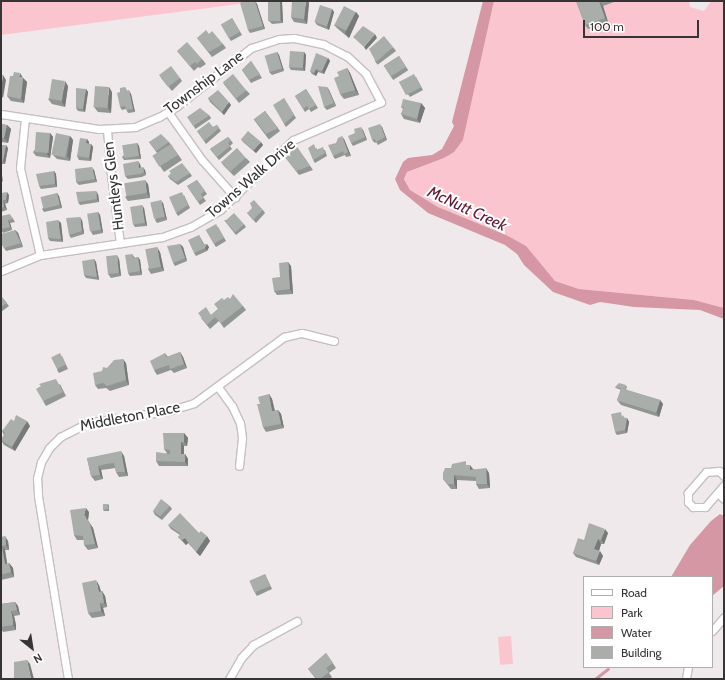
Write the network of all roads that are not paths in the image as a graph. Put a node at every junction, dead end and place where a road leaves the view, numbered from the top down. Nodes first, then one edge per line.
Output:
1 (381, 102) joint
2 (168, 112) junction
3 (1, 114) edge
4 (25, 118) junction
5 (107, 130) junction
6 (235, 197) junction
7 (120, 243) junction
8 (40, 255) junction
9 (1, 271) edge
10 (334, 340) dead end
11 (218, 387) junction
12 (239, 466) dead end
13 (724, 476) edge
14 (724, 485) edge
15 (718, 493) junction
16 (724, 500) edge
17 (724, 617) edge
18 (297, 621) dead end
19 (713, 630) edge
20 (688, 668) edge
21 (68, 679) edge
22 (228, 679) edge
23 (686, 679) edge

1 - 2 street, Township Lane
1 - 6 street, Towns Walk Drive
2 - 5 street, Township Lane
2 - 6 street
3 - 4 street, Township Lane
4 - 5 street, Township Lane
4 - 8 street
5 - 7 street, Huntleys Glen
6 - 7 street, Towns Walk Drive
7 - 8 street, Towns Walk Drive
8 - 9 street, Towns Walk Drive
10 - 11 street, Middleton Place
11 - 12 street
11 - 21 street, Middleton Place
13 - 15 street
14 - 15 street
15 - 16 street
17 - 19 street
18 - 22 street
20 - 23 street

